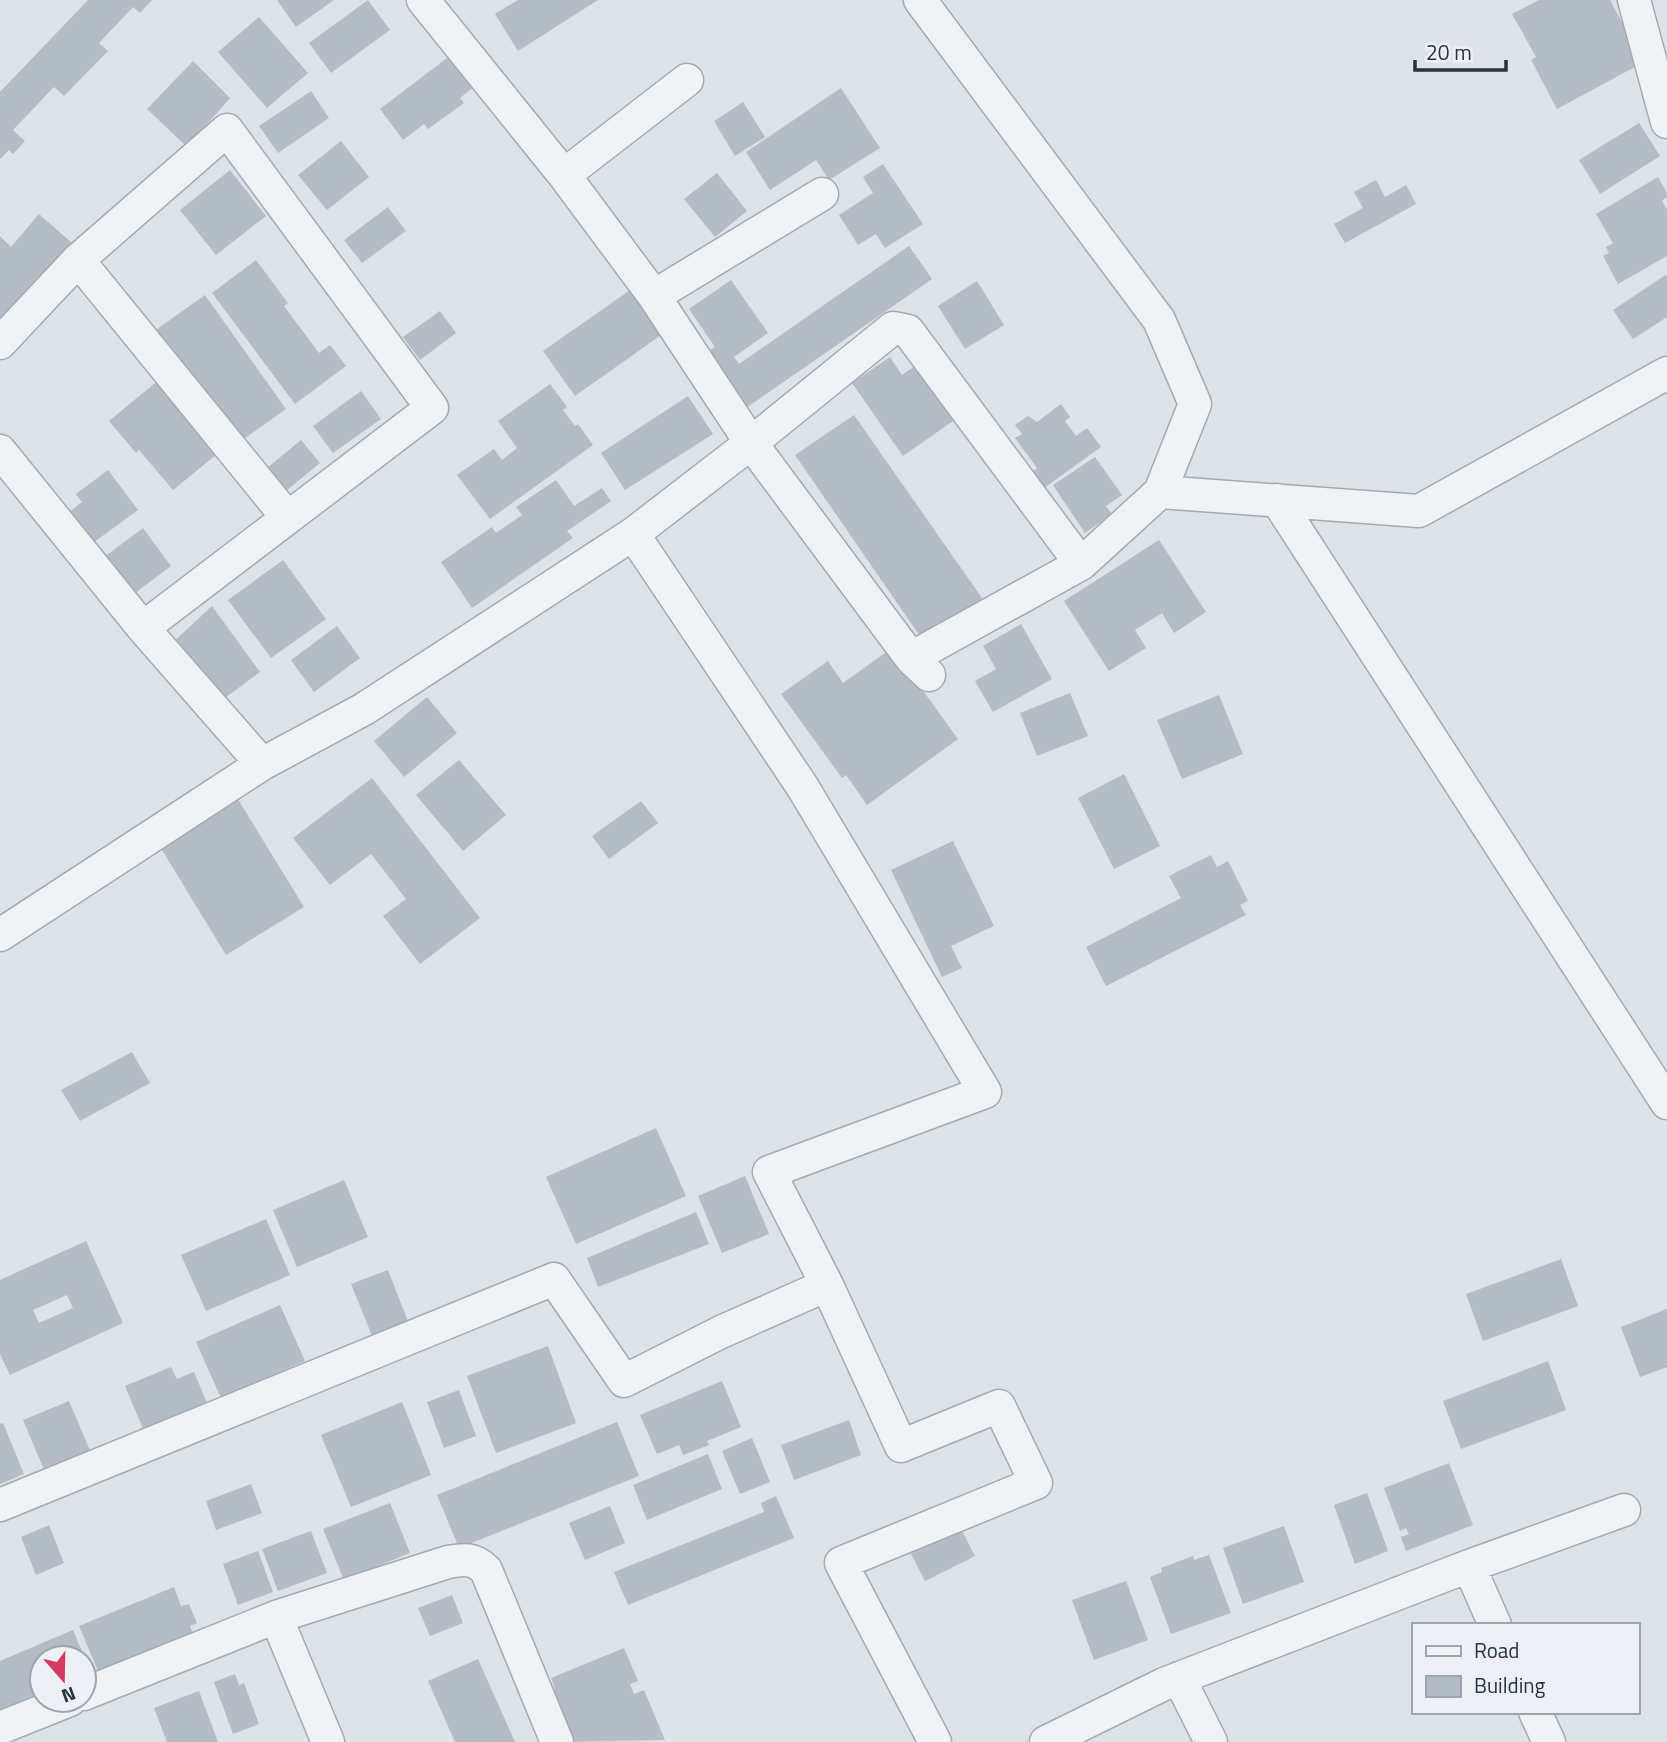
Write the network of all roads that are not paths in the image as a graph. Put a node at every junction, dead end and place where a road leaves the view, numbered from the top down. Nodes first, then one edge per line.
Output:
1 (423, 0) edge
2 (920, 0) edge
3 (1634, 0) edge
4 (687, 80) dead end
5 (1667, 122) edge
6 (564, 175) junction
7 (822, 194) dead end
8 (78, 260) junction
9 (654, 296) junction
10 (0, 343) edge
11 (1667, 373) edge
12 (751, 443) junction
13 (0, 451) edge
14 (1160, 492) junction
15 (1277, 500) junction
16 (287, 517) junction
17 (633, 534) junction
18 (1081, 564) junction
19 (143, 628) junction
20 (262, 765) junction
21 (0, 935) edge
22 (1667, 1103) edge
23 (827, 1285) junction
24 (0, 1505) edge
25 (1624, 1510) dead end
26 (1469, 1566) junction
27 (276, 1617) junction
28 (1494, 1623) edge
29 (1179, 1678) junction
30 (98, 1688) edge
31 (35, 1714) edge
32 (1536, 1714) edge
33 (0, 1728) edge
34 (328, 1742) edge
35 (557, 1742) edge
36 (935, 1742) edge
37 (1046, 1742) edge
38 (1211, 1742) edge
39 (1549, 1742) edge

1 - 6 street
2 - 14 street
3 - 5 street
4 - 6 street
6 - 9 street
7 - 9 street
8 - 10 street
8 - 16 street
8 - 16 street
9 - 12 street
11 - 15 street
12 - 17 street
12 - 18 street
12 - 18 street
13 - 19 street
14 - 15 street
14 - 18 street
15 - 22 street
16 - 19 street
17 - 20 street
17 - 23 street
19 - 20 street
20 - 21 street
23 - 24 street
23 - 36 street
25 - 26 street
26 - 28 street
26 - 29 street
27 - 30 street
27 - 34 street
27 - 35 street
29 - 37 street
29 - 38 street
31 - 33 street
32 - 39 street

